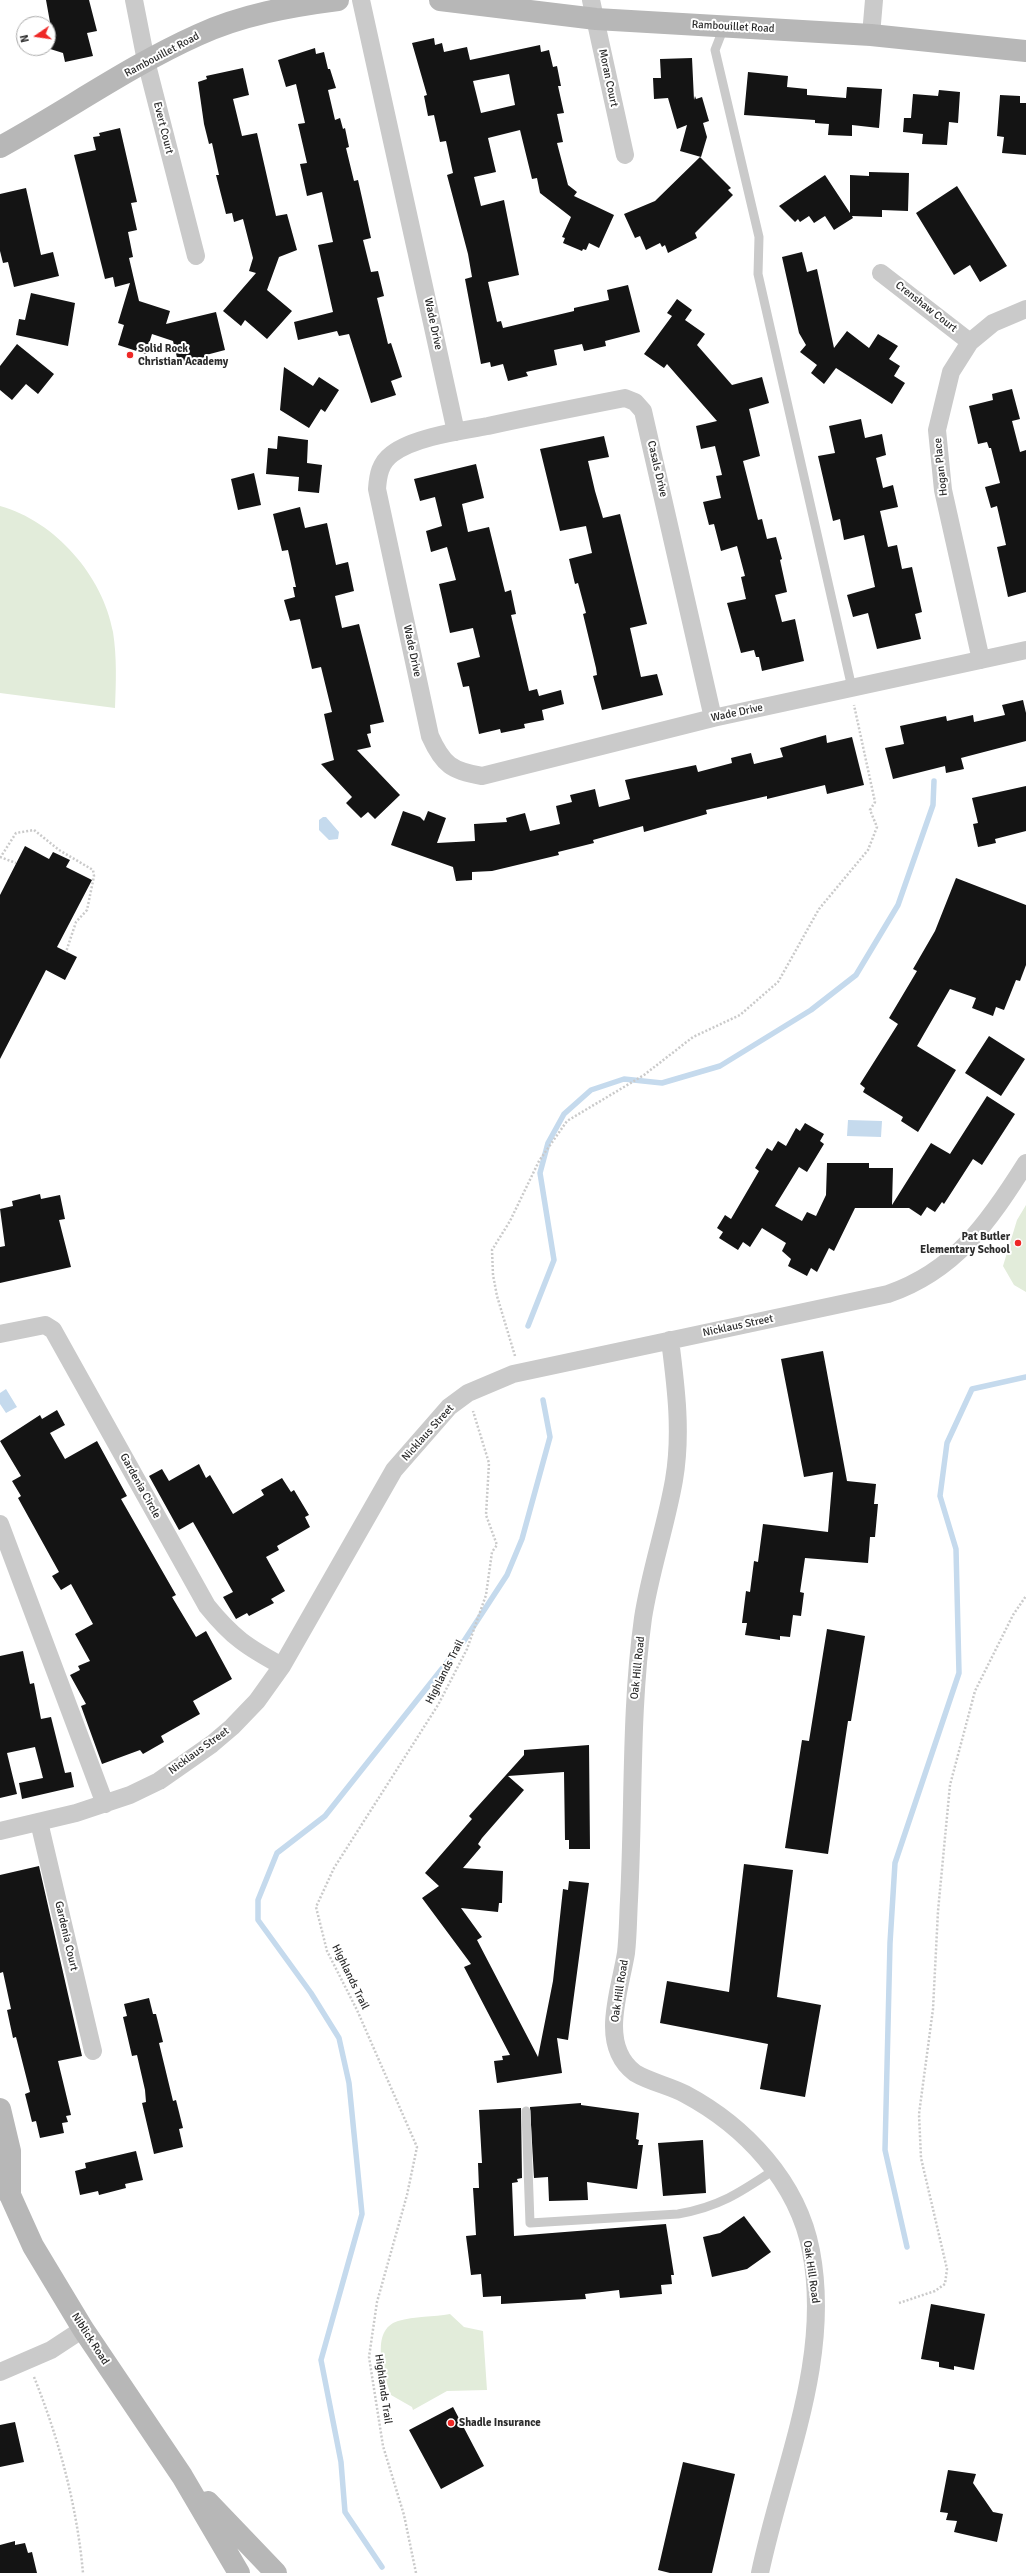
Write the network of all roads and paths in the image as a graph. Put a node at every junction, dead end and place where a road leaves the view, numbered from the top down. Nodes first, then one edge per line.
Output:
1 (134, 0) edge
2 (338, 0) edge
3 (361, 0) edge
4 (440, 0) edge
5 (874, 0) edge
6 (594, 10) edge
7 (724, 27) junction
8 (871, 35) junction
9 (1026, 51) edge
10 (146, 61) junction
11 (0, 147) edge
12 (625, 155) dead end
13 (196, 256) dead end
14 (881, 273) dead end
15 (1026, 309) edge
16 (970, 342) junction
17 (456, 432) junction
18 (1026, 650) edge
19 (981, 660) junction
20 (852, 688) junction
21 (713, 718) junction
22 (0, 857) edge
23 (16, 863) dead end
24 (66, 952) dead end
25 (1026, 1163) edge
26 (0, 1334) edge
27 (670, 1340) junction
28 (519, 1372) junction
29 (468, 1394) junction
30 (0, 1524) edge
31 (1026, 1596) edge
32 (282, 1666) junction
33 (105, 1804) junction
34 (39, 1822) junction
35 (0, 1831) edge
36 (93, 2051) dead end
37 (0, 2109) edge
38 (526, 2111) dead end
39 (774, 2170) junction
40 (5, 2189) edge
41 (899, 2304) dead end
42 (83, 2329) junction
43 (28, 2361) junction
44 (0, 2372) edge
45 (182, 2476) junction
46 (83, 2573) edge
47 (239, 2573) edge
48 (276, 2573) edge
49 (416, 2573) edge
50 (760, 2573) edge

1 - 10 street, Evert Court
2 - 10 street, Rambouillet Road
3 - 17 street, Wade Drive
4 - 6 street, Rambouillet Road
5 - 8 street
6 - 7 street, Rambouillet Road
6 - 12 street, Moran Court
7 - 8 street, Rambouillet Road
7 - 20 lane
8 - 9 street, Rambouillet Road
10 - 11 street, Rambouillet Road
10 - 13 street, Evert Court
14 - 16 street, Crenshaw Court
15 - 16 street, Hogan Place
16 - 19 street, Hogan Place
17 - 21 street, Casals Drive
17 - 21 street, Wade Drive
18 - 19 street, Wade Drive
19 - 20 street, Wade Drive
20 - 21 street, Wade Drive
20 - 28 path
22 - 23 path
22 - 24 path
25 - 27 street, Nicklaus Street
26 - 32 street, Gardenia Circle
27 - 28 street, Nicklaus Street
27 - 39 street, Oak Hill Road
28 - 29 street, Nicklaus Street
29 - 32 street, Nicklaus Street
29 - 49 path, Highlands Trail
30 - 33 street
31 - 41 path
32 - 33 street, Nicklaus Street
33 - 34 street, Nicklaus Street
34 - 35 street, Nicklaus Street
34 - 36 street, Gardenia Court
37 - 40 street, Niblick Road
38 - 39 lane
39 - 50 street, Oak Hill Road
40 - 42 street, Niblick Road
42 - 43 street
42 - 45 street, Niblick Road
43 - 44 street
43 - 46 path
45 - 47 street, Niblick Road
45 - 48 street, Niblick Road

